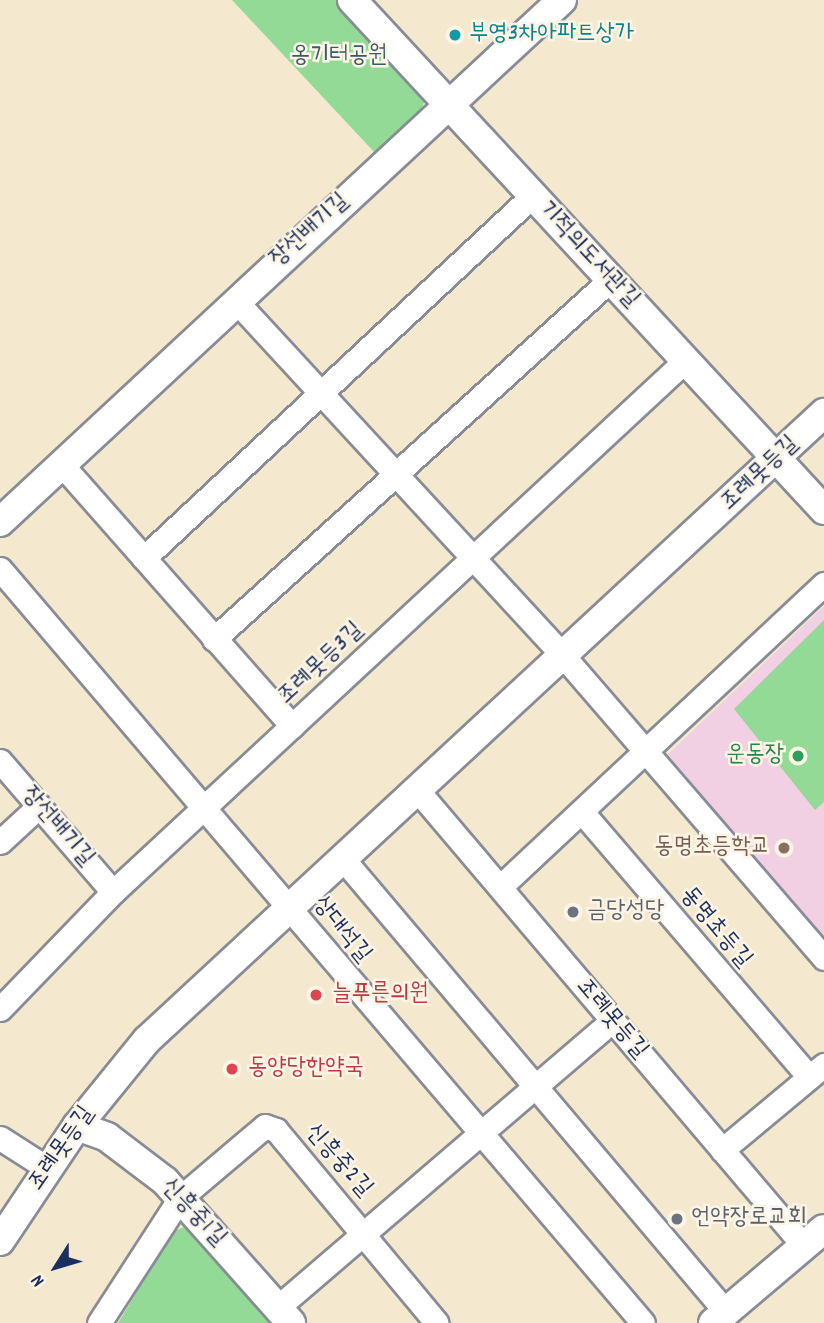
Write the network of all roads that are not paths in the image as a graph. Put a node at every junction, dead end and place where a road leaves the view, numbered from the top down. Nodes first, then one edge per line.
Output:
1 (352, 0) edge
2 (562, 0) edge
3 (448, 105) junction
4 (532, 196) junction
5 (611, 279) junction
6 (235, 300) junction
7 (686, 360) junction
8 (321, 393) junction
9 (824, 413) edge
10 (776, 459) junction
11 (62, 465) junction
12 (396, 474) junction
13 (824, 510) edge
14 (0, 522) edge
15 (144, 558) junction
16 (473, 558) junction
17 (0, 569) edge
18 (824, 584) edge
19 (215, 639) junction
20 (565, 658) junction
21 (292, 726) junction
22 (647, 752) junction
23 (0, 761) edge
24 (418, 791) junction
25 (39, 806) junction
26 (204, 808) junction
27 (582, 812) junction
28 (0, 842) edge
29 (344, 859) junction
30 (500, 887) junction
31 (113, 892) junction
32 (289, 907) junction
33 (824, 958) edge
34 (0, 1009) edge
35 (612, 1021) junction
36 (816, 1071) edge
37 (536, 1087) junction
38 (77, 1126) junction
39 (477, 1136) junction
40 (0, 1138) edge
41 (722, 1150) junction
42 (47, 1168) junction
43 (180, 1198) junction
44 (365, 1233) junction
45 (814, 1238) edge
46 (0, 1241) edge
47 (284, 1315) edge
48 (719, 1317) edge
49 (99, 1323) edge
50 (436, 1323) edge
51 (643, 1323) edge

1 - 3 street, 기적의도서관길
2 - 3 street, 장선배기길
3 - 4 street, 기적의도서관길
3 - 6 street, 장선배기길
4 - 5 street, 기적의도서관길
4 - 8 street
5 - 7 street, 기적의도서관길
5 - 12 street
6 - 8 street
6 - 11 street, 장선배기길
7 - 10 street, 기적의도서관길
7 - 16 street, 조례못등3길
8 - 12 street
8 - 15 street
9 - 10 street, 조례못등길
10 - 13 street, 기적의도서관길
10 - 20 street, 조례못등길
11 - 14 street, 장선배기길
11 - 15 street
12 - 16 street
12 - 19 street
15 - 19 street
16 - 20 street
16 - 21 street, 조례못등3길
17 - 26 street, 상대석길
18 - 22 street
19 - 21 street
20 - 22 street
20 - 24 street, 조례못등길
21 - 26 street, 조례못등3길
22 - 27 street
22 - 33 street
23 - 25 street, 장선배기길
24 - 29 street, 조례못등길
24 - 30 street, 조례못등길
25 - 28 street
25 - 31 street, 장선배기길
26 - 31 street, 조례못등3길
26 - 32 street, 상대석길
27 - 30 street
27 - 36 street, 동명초등길
29 - 32 street, 조례못등길
29 - 37 street
30 - 35 street, 조례못등길
31 - 34 street, 조례못등3길
32 - 38 street, 조례못등길
32 - 39 street, 상대석길
35 - 37 street
35 - 41 street, 조례못등길
36 - 41 street, 동명초등길
37 - 39 street
37 - 48 street
38 - 42 street, 조례못등길
38 - 43 street, 신흥중1길
39 - 44 street
39 - 51 street, 상대석길
40 - 42 street
41 - 45 street, 조례못등길
42 - 46 street, 조례못등길
43 - 44 street, 신흥중2길
43 - 47 street, 신흥중1길
43 - 49 street
44 - 47 street
44 - 50 street, 신흥중2길
45 - 48 street

